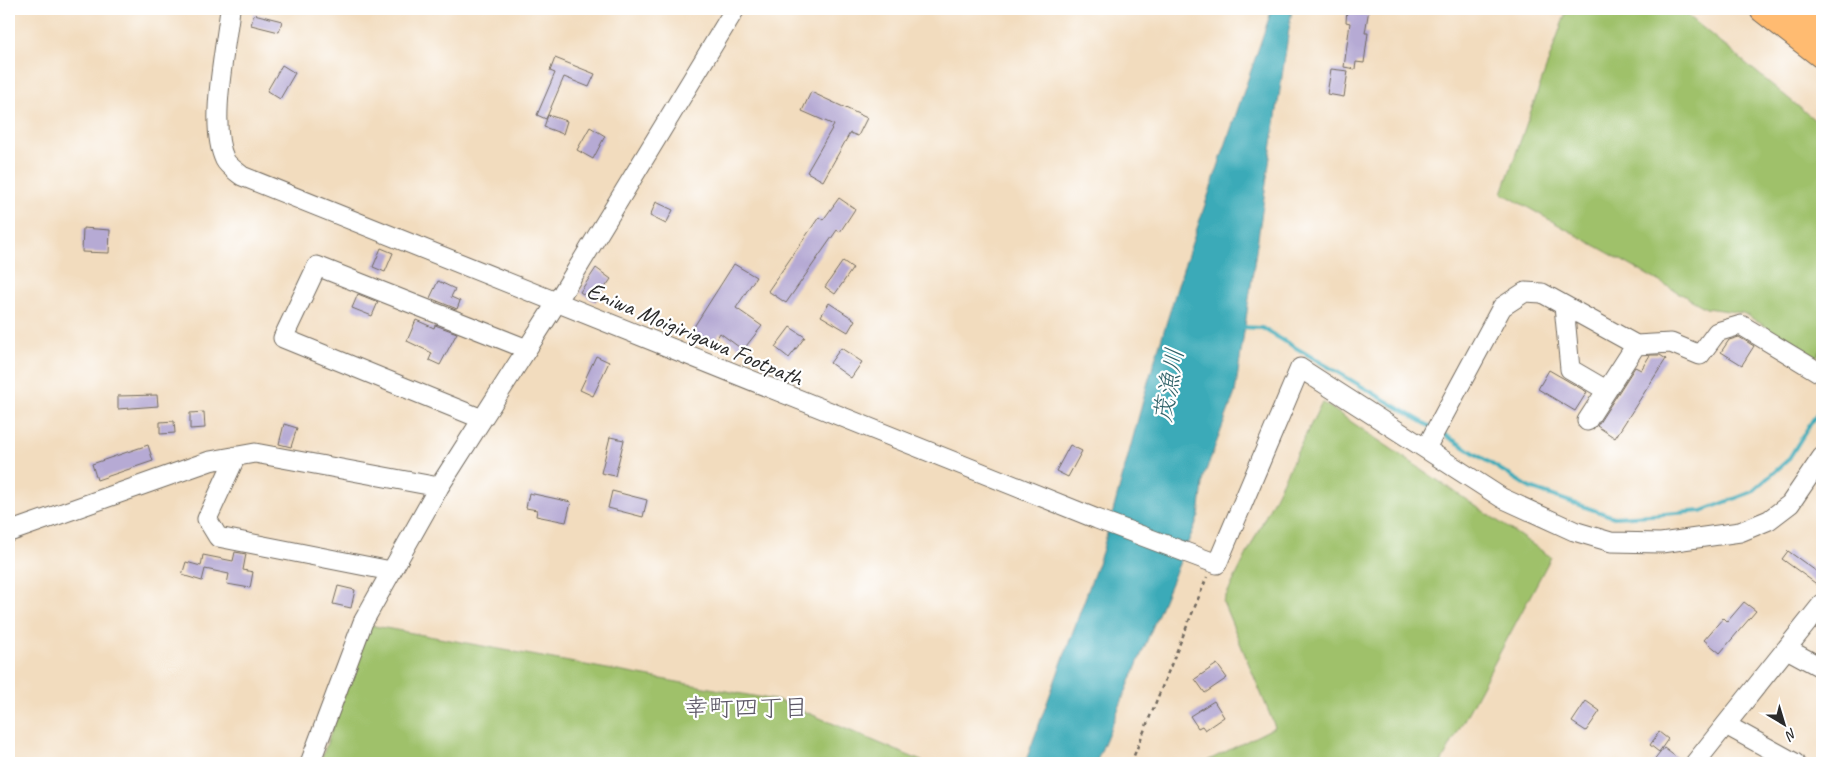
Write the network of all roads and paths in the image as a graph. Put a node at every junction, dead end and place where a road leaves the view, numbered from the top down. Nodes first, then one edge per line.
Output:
1 (230, 9) edge
2 (735, 9) edge
3 (1764, 9) edge
4 (1801, 9) edge
5 (1822, 25) edge
6 (1822, 54) edge
7 (557, 302) junction
8 (1564, 306) junction
9 (1636, 345) junction
10 (527, 349) junction
11 (1822, 374) edge
12 (1606, 390) junction
13 (482, 419) junction
14 (1587, 421) dead end
15 (1433, 436) junction
16 (236, 456) junction
17 (1822, 457) edge
18 (439, 487) junction
19 (9, 532) edge
20 (1207, 561) junction
21 (391, 571) junction
22 (1822, 604) edge
23 (1787, 649) junction
24 (1822, 668) edge
25 (1726, 725) junction
26 (310, 763) edge
27 (1131, 763) edge
28 (1695, 763) edge
29 (1795, 763) edge

1 - 7 street
2 - 7 street
3 - 6 highway
4 - 5 highway
7 - 10 street
7 - 20 street
8 - 9 street
8 - 12 street
8 - 15 street
9 - 11 street
9 - 12 street
10 - 13 street
10 - 13 street
12 - 14 street
13 - 18 street
15 - 17 street
15 - 20 street
16 - 18 street
16 - 19 street
16 - 21 street
18 - 21 street
20 - 27 path
21 - 26 street
22 - 23 street
23 - 24 street
23 - 25 street
25 - 28 street
25 - 29 street

